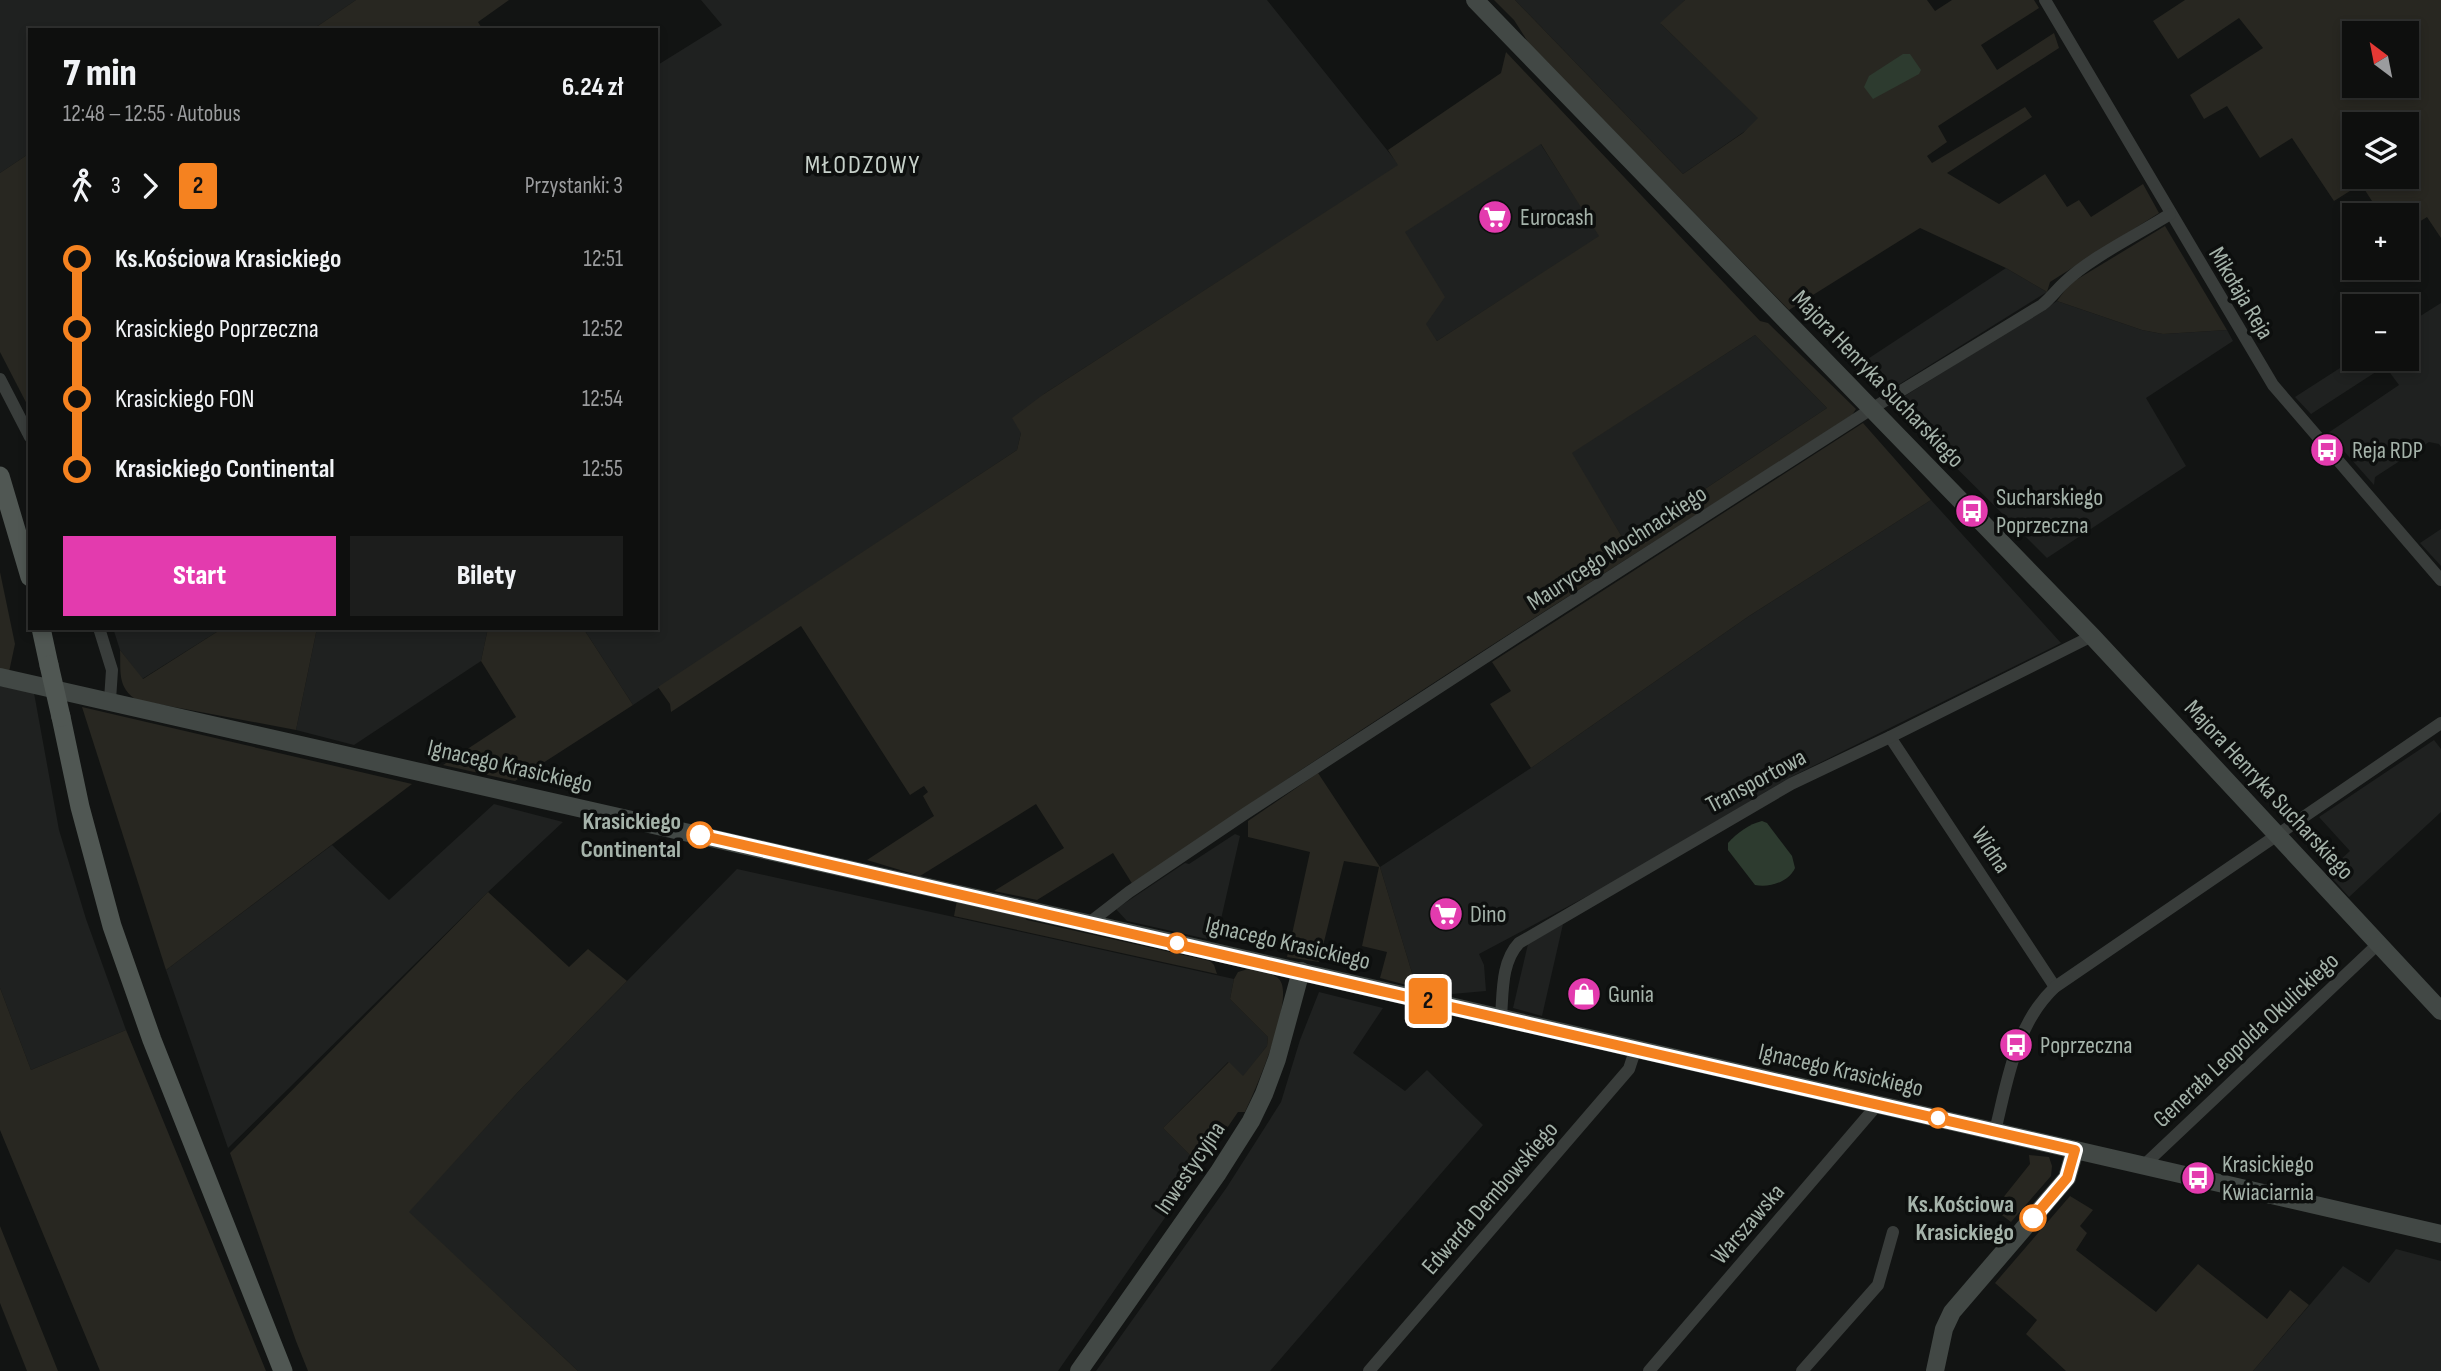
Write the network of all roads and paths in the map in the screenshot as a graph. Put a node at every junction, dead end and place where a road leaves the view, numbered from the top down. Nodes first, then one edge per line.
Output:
1 (1475, 0) edge
2 (2045, 0) edge
3 (2170, 214) junction
4 (0, 379) edge
5 (1873, 408) junction
6 (28, 433) edge
7 (0, 476) edge
8 (28, 570) edge
9 (2441, 580) edge
10 (41, 630) edge
11 (100, 630) edge
12 (2092, 636) junction
13 (0, 677) edge
14 (110, 700) junction
15 (2439, 729) edge
16 (1890, 737) junction
17 (2277, 835) junction
18 (1089, 923) junction
19 (2378, 944) junction
20 (1301, 971) junction
21 (2055, 986) junction
22 (2441, 1011) edge
23 (1500, 1017) junction
24 (1636, 1048) junction
25 (1878, 1104) junction
26 (1995, 1131) junction
27 (2075, 1150) junction
28 (2143, 1166) junction
29 (1892, 1232) dead end
30 (2441, 1234) edge
31 (283, 1371) edge
32 (1079, 1371) edge
33 (1368, 1371) edge
34 (1649, 1371) edge
35 (1802, 1371) edge
36 (1935, 1371) edge

1 - 5 street, Majora Henryka Sucharskiego
2 - 3 street, Mikołaja Reja
3 - 5 street, Maurycego Mochnackiego
3 - 9 street, Mikołaja Reja
4 - 6 street
5 - 12 street, Majora Henryka Sucharskiego
5 - 18 street, Maurycego Mochnackiego
7 - 8 main road
10 - 31 main road, bridge
11 - 14 street
12 - 16 street, Transportowa
12 - 17 street, Majora Henryka Sucharskiego
13 - 14 street, Ignacego Krasickiego
14 - 18 street, Ignacego Krasickiego
15 - 17 street
16 - 21 street, Widna
16 - 23 street, Transportowa
17 - 19 street, Majora Henryka Sucharskiego
17 - 21 street
18 - 20 street, Ignacego Krasickiego
19 - 22 street, Majora Henryka Sucharskiego
19 - 28 street, Generała Leopolda Okulickiego
20 - 23 street, Ignacego Krasickiego
20 - 32 street, Inwestycyjna
21 - 26 street
23 - 24 street, Ignacego Krasickiego
24 - 25 street, Ignacego Krasickiego
24 - 33 street, Edwarda Dembowskiego
25 - 26 street, Ignacego Krasickiego
25 - 34 street, Warszawska
26 - 27 street, Ignacego Krasickiego
27 - 28 street, Ignacego Krasickiego
27 - 36 street
28 - 30 street, Ignacego Krasickiego
29 - 35 street

